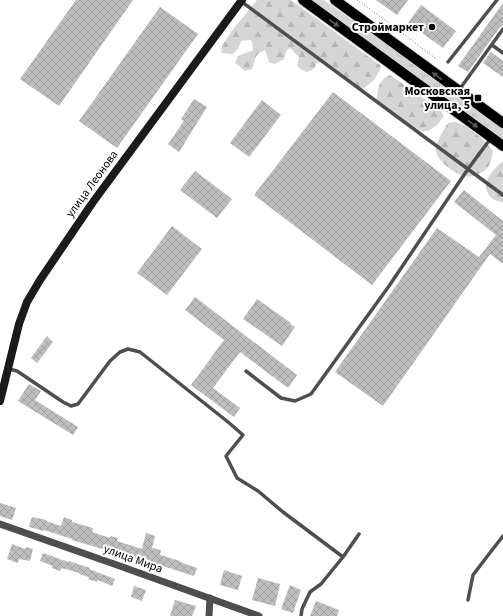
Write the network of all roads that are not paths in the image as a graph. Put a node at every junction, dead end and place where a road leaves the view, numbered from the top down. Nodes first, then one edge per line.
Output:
1 (241, 0) edge
2 (303, 0) edge
3 (335, 0) edge
4 (497, 0) edge
5 (503, 29) edge
6 (492, 44) junction
7 (503, 53) edge
8 (448, 62) dead end
9 (459, 91) junction
10 (503, 123) edge
11 (491, 137) junction
12 (503, 146) edge
13 (468, 169) junction
14 (503, 195) edge
15 (8, 368) junction
16 (246, 371) dead end
17 (0, 401) edge
18 (0, 524) edge
19 (359, 534) dead end
20 (503, 536) edge
21 (343, 557) junction
22 (210, 598) junction
23 (468, 600) dead end
24 (208, 616) edge
25 (259, 616) edge
26 (301, 616) edge

1 - 13 lane
1 - 15 street, улица Леонова
2 -> 11 main road
9 -> 3 main road
4 - 8 lane
5 - 6 lane
6 - 7 lane
6 - 9 lane
9 - 10 main road
11 - 12 main road
11 - 13 lane
13 - 14 lane
13 - 16 lane
15 - 17 street, улица Леонова
15 - 21 lane
18 - 22 street, улица Мира
19 - 21 lane
20 - 23 lane
21 - 26 lane
22 - 24 street
22 - 25 street, улица Мира

